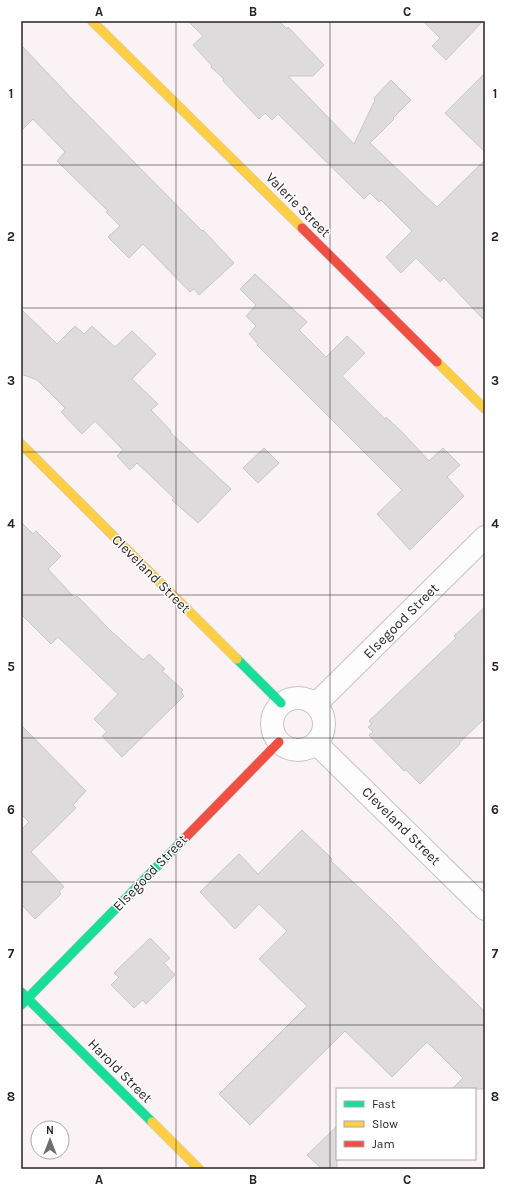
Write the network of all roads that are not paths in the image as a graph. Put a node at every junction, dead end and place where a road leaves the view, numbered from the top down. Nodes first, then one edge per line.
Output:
1 (92, 21) edge
2 (485, 409) edge
3 (21, 444) edge
4 (485, 537) edge
5 (281, 703) junction
6 (316, 704) junction
7 (278, 742) junction
8 (316, 743) junction
9 (485, 909) edge
10 (23, 998) edge
11 (199, 1169) edge

1 - 2 street, Valerie Street
3 - 5 street, Cleveland Street
4 - 6 street, Elsegood Street
5 - 6 street
5 - 7 street
6 - 8 street
7 - 8 street
7 - 10 street, Elsegood Street
8 - 9 street, Cleveland Street
10 - 11 street, Harold Street

